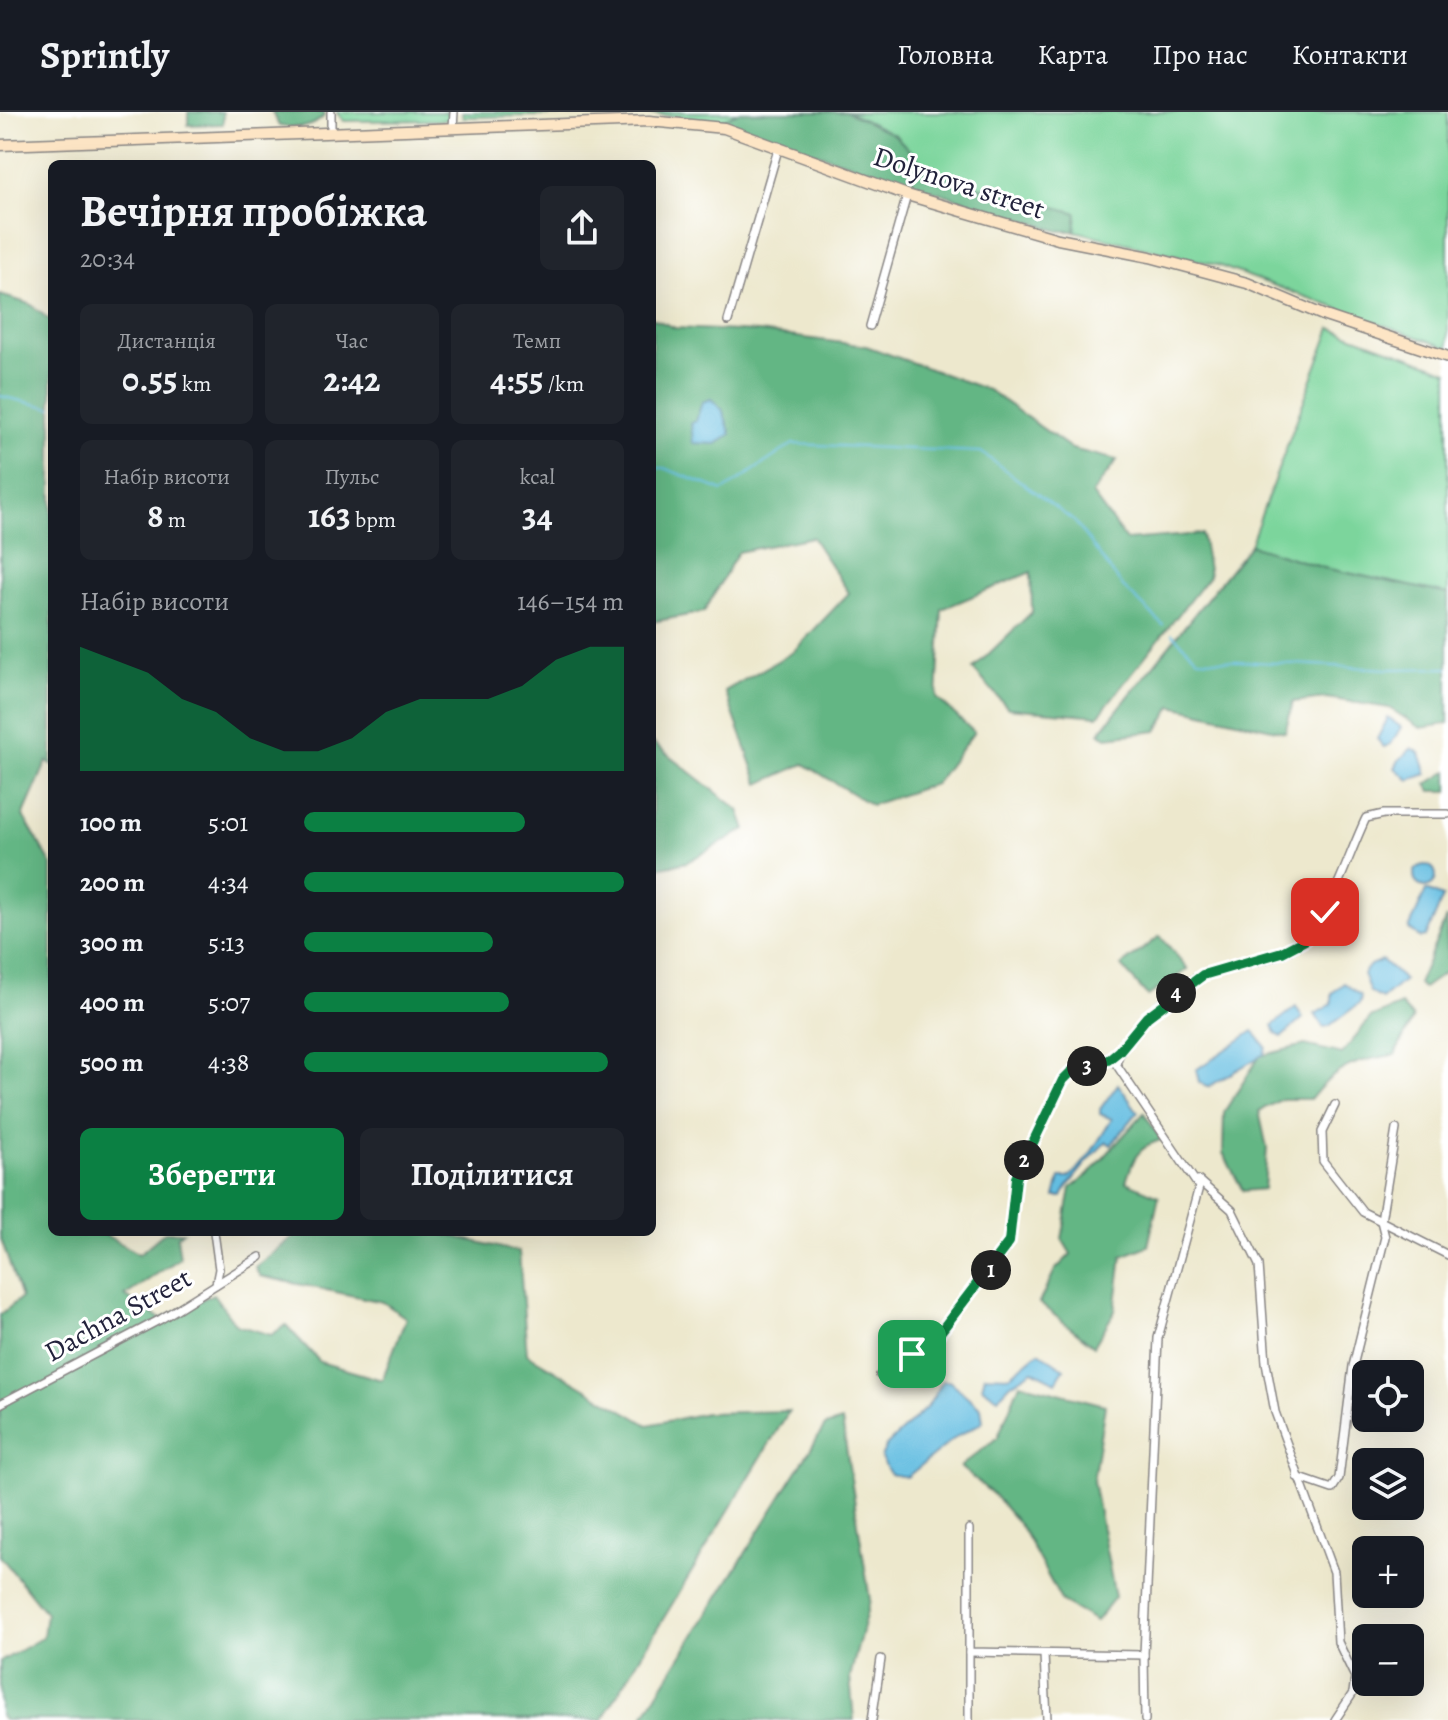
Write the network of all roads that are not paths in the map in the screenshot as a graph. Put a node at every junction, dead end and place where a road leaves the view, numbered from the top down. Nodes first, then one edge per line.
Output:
1 (331, 112) edge
2 (454, 112) edge
3 (453, 128) junction
4 (331, 132) junction
5 (0, 145) edge
6 (779, 146) junction
7 (907, 195) junction
8 (728, 321) dead end
9 (870, 326) dead end
10 (1448, 357) edge
11 (1448, 814) edge
12 (1119, 1051) junction
13 (1335, 1105) dead end
14 (1396, 1129) dead end
15 (1193, 1176) junction
16 (1381, 1221) junction
17 (215, 1236) edge
18 (1448, 1255) edge
19 (260, 1257) dead end
20 (215, 1286) junction
21 (880, 1375) dead end
22 (0, 1404) edge
23 (1297, 1477) junction
24 (969, 1529) dead end
25 (969, 1652) junction
26 (1044, 1654) junction
27 (1144, 1655) junction
28 (881, 1659) dead end
29 (872, 1720) edge
30 (969, 1720) edge
31 (1047, 1720) edge
32 (1145, 1720) edge
33 (1335, 1720) edge

1 - 4 street
2 - 3 street
3 - 4 street, Dolynova street
3 - 6 street, Dolynova street
4 - 5 street, Dolynova street
6 - 7 street, Dolynova street
6 - 8 street
7 - 9 street
7 - 10 street, Dolynova street
11 - 12 street
12 - 15 street
12 - 21 street
13 - 16 street
14 - 16 street
15 - 23 street
15 - 27 street
16 - 18 street
16 - 23 street
17 - 20 street, Dachna Street
19 - 20 street, Dachna Street
20 - 22 street, Dachna Street
23 - 33 street
24 - 25 street
25 - 26 street
25 - 30 street
26 - 27 street
26 - 31 street
27 - 32 street
28 - 29 street

